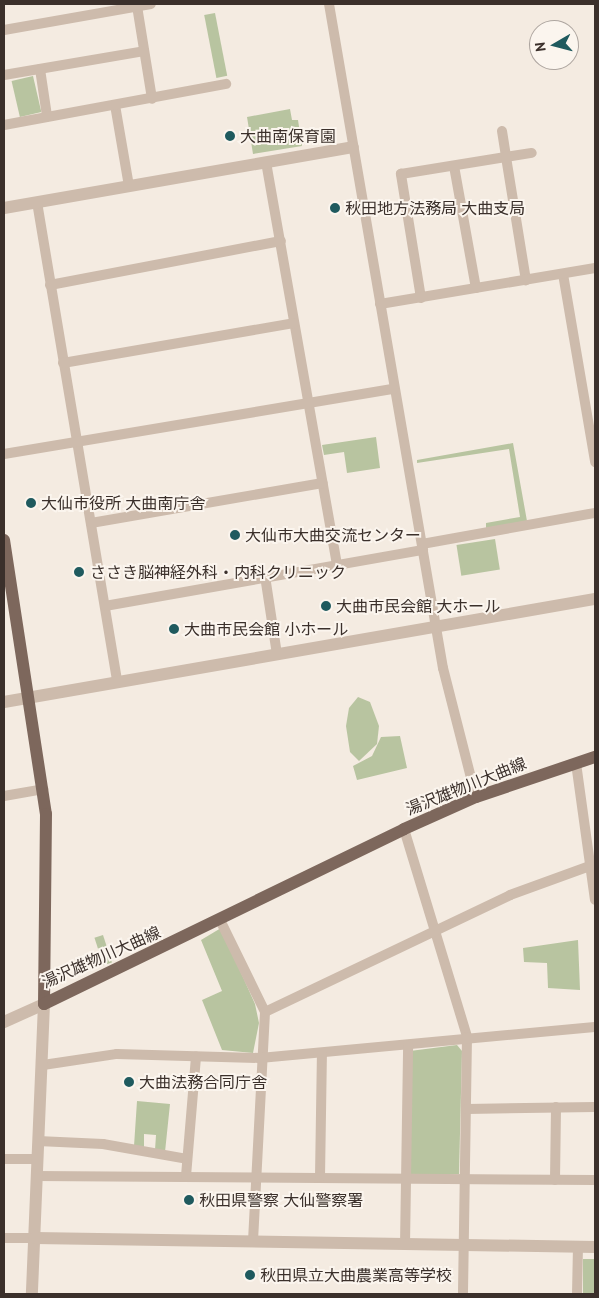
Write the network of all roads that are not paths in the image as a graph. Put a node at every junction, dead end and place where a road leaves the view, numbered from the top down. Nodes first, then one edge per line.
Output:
1 (151, 4) edge
2 (329, 4) edge
3 (137, 6) junction
4 (116, 7) edge
5 (4, 28) edge
6 (144, 52) junction
7 (40, 69) junction
8 (4, 75) edge
9 (226, 84) dead end
10 (152, 98) junction
11 (115, 105) junction
12 (47, 116) junction
13 (4, 124) edge
14 (502, 131) dead end
15 (353, 147) junction
16 (532, 153) dead end
17 (506, 157) junction
18 (266, 162) junction
19 (454, 166) junction
20 (129, 186) junction
21 (37, 202) junction
22 (4, 208) edge
23 (281, 241) junction
24 (595, 268) edge
25 (563, 274) junction
26 (526, 280) junction
27 (50, 285) junction
28 (476, 288) junction
29 (422, 298) junction
30 (380, 304) junction
31 (294, 323) junction
32 (62, 363) junction
33 (394, 389) junction
34 (308, 402) junction
35 (77, 441) junction
36 (4, 454) edge
37 (595, 462) edge
38 (323, 483) junction
39 (595, 513) edge
40 (92, 523) junction
41 (4, 540) edge
42 (422, 547) junction
43 (336, 564) junction
44 (266, 576) junction
45 (595, 599) edge
46 (105, 606) junction
47 (436, 627) junction
48 (277, 654) junction
49 (117, 681) junction
50 (29, 697) junction
51 (4, 702) edge
52 (595, 757) edge
53 (576, 763) junction
54 (44, 789) junction
55 (4, 796) edge
56 (476, 797) junction
57 (404, 829) junction
58 (592, 843) edge
59 (593, 864) edge
60 (595, 900) edge
61 (220, 920) junction
62 (433, 930) junction
63 (44, 1004) junction
64 (264, 1012) junction
65 (4, 1022) edge
66 (595, 1027) edge
67 (467, 1036) junction
68 (408, 1045) junction
69 (322, 1053) junction
70 (196, 1056) junction
71 (260, 1058) junction
72 (42, 1065) junction
73 (556, 1107) junction
74 (595, 1107) edge
75 (467, 1109) junction
76 (38, 1141) junction
77 (4, 1159) edge
78 (187, 1159) junction
79 (37, 1160) junction
80 (36, 1176) junction
81 (186, 1176) junction
82 (256, 1176) junction
83 (320, 1177) junction
84 (406, 1178) junction
85 (464, 1178) junction
86 (555, 1180) junction
87 (595, 1180) edge
88 (4, 1238) edge
89 (35, 1238) junction
90 (253, 1240) junction
91 (405, 1244) junction
92 (462, 1245) junction
93 (578, 1247) junction
94 (595, 1247) edge
95 (32, 1294) edge
96 (462, 1294) edge
97 (577, 1294) edge

1 - 3 street
2 - 15 street
3 - 4 street
3 - 6 street
4 - 5 street
6 - 7 street
6 - 10 street
7 - 8 street
7 - 12 street
9 - 10 street
10 - 11 street
11 - 12 street
11 - 20 street
12 - 13 street
14 - 17 street
15 - 18 street
15 - 30 street
16 - 17 street
17 - 19 street
17 - 26 street
18 - 20 street
18 - 23 street
19 - 28 street
19 - 29 street
20 - 21 street
21 - 22 street
21 - 27 street
23 - 27 street
23 - 31 street
24 - 25 street
25 - 26 street
25 - 37 street
26 - 28 street
27 - 32 street
28 - 29 street
29 - 30 street
30 - 33 street
31 - 32 street
31 - 34 street
32 - 35 street
33 - 34 street
33 - 42 street
34 - 35 street
34 - 38 street
35 - 36 street
35 - 40 street
38 - 40 street
38 - 43 street
39 - 42 street
40 - 46 street
41 - 50 main road, 湯沢雄物川大曲線
42 - 43 street
42 - 47 street
43 - 44 street
44 - 46 street
44 - 48 street
45 - 47 street
46 - 49 street
47 - 48 street
47 - 56 street
48 - 49 street
49 - 50 street
50 - 51 street
50 - 54 main road, 湯沢雄物川大曲線
52 - 53 main road, 湯沢雄物川大曲線
53 - 56 main road, 湯沢雄物川大曲線
53 - 58 street
54 - 55 street
54 - 63 main road, 湯沢雄物川大曲線
56 - 57 main road, 湯沢雄物川大曲線
57 - 61 main road, 湯沢雄物川大曲線
57 - 62 street
58 - 59 street
59 - 60 street
59 - 62 street
61 - 63 main road, 湯沢雄物川大曲線
61 - 64 street
62 - 64 street
62 - 67 street
63 - 65 street
63 - 72 street
64 - 71 street
66 - 67 street
67 - 68 street
67 - 75 street
68 - 69 street
68 - 84 street
69 - 71 street
69 - 83 street
70 - 71 street
70 - 72 street
70 - 78 street
71 - 82 street
72 - 76 street
73 - 74 street
73 - 75 street
73 - 86 street
75 - 85 street
76 - 78 street
76 - 79 street
77 - 79 street
78 - 81 street
79 - 80 street
80 - 81 street
80 - 89 street
81 - 82 street
82 - 83 street
82 - 90 street
83 - 84 street
84 - 85 street
84 - 91 street
85 - 86 street
85 - 92 street
86 - 87 street
88 - 89 street
89 - 90 street
89 - 95 street
90 - 91 street
91 - 92 street
92 - 93 street
92 - 96 street
93 - 94 street
93 - 97 street

